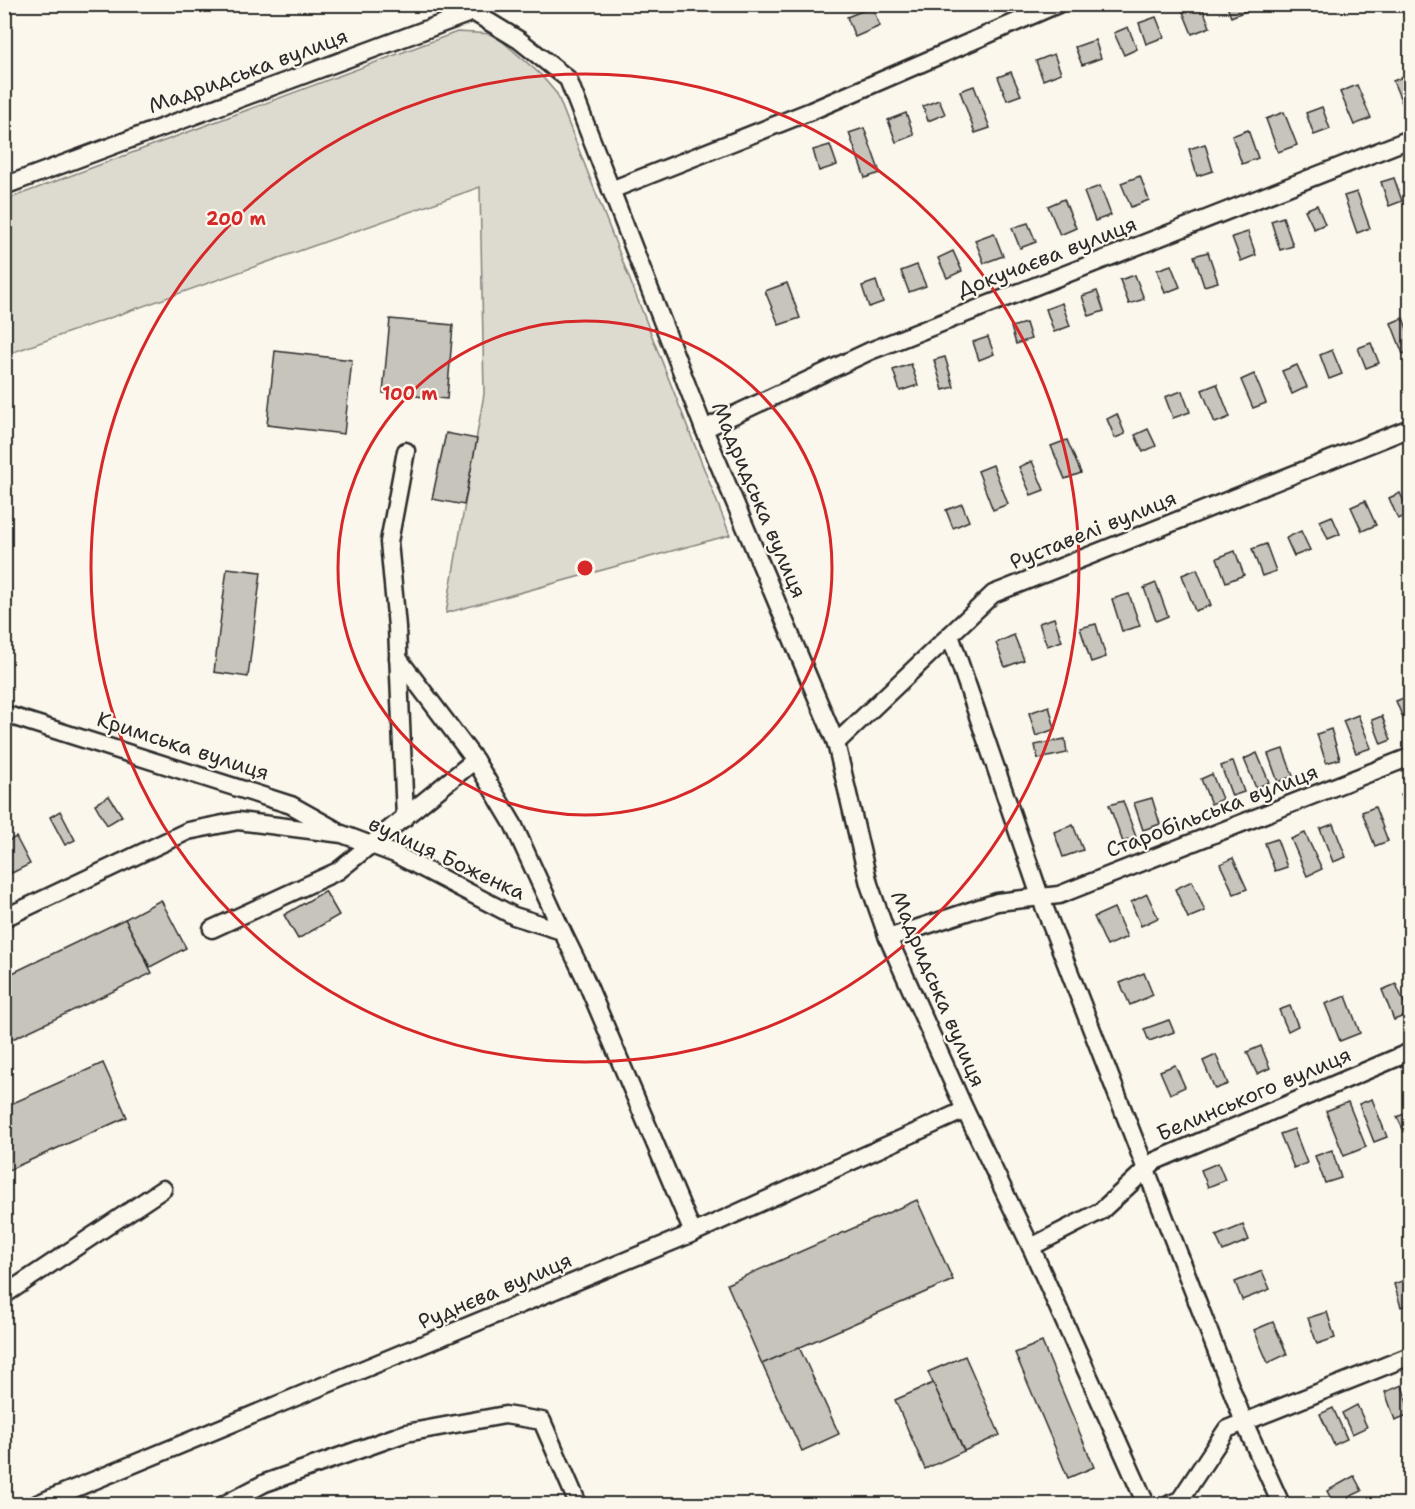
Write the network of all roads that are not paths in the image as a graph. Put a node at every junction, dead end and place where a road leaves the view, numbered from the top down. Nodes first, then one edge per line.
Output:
1 (1058, 4) edge
2 (1410, 139) edge
3 (4, 186) edge
4 (611, 190) junction
5 (1410, 428) edge
6 (704, 429) junction
7 (406, 451) dead end
8 (950, 635) junction
9 (398, 658) junction
10 (4, 716) edge
11 (836, 743) junction
12 (1410, 757) edge
13 (475, 760) junction
14 (405, 818) junction
15 (342, 834) junction
16 (372, 845) junction
17 (1034, 896) junction
18 (4, 918) edge
19 (212, 929) dead end
20 (562, 931) junction
21 (888, 938) junction
22 (1410, 1052) edge
23 (965, 1110) junction
24 (1147, 1168) junction
25 (164, 1189) dead end
26 (693, 1233) junction
27 (1031, 1247) junction
28 (4, 1295) edge
29 (1410, 1356) edge
30 (1244, 1422) junction
31 (58, 1501) edge
32 (38, 1504) edge
33 (225, 1504) edge
34 (578, 1504) edge
35 (1146, 1504) edge
36 (1170, 1504) edge
37 (1281, 1504) edge

1 - 4 street
2 - 6 street, Докучаєва вулиця
3 - 4 street, Мадридська вулиця
4 - 6 street, Мадридська вулиця
5 - 8 street, Руставелі вулиця
6 - 11 street, Мадридська вулиця
7 - 9 street
8 - 11 street, Руставелі вулиця
8 - 17 street
9 - 13 street
9 - 14 street
10 - 15 street, Кримська вулиця
11 - 21 street, Мадридська вулиця
12 - 17 street, Старобільська вулиця
13 - 14 street
13 - 20 street
14 - 16 street
15 - 16 street, вулиця Боженка
15 - 18 street, вулиця Боженка
16 - 19 street
16 - 20 street, вулиця Боженка
17 - 21 street, Старобільська вулиця
17 - 24 street
20 - 26 street
21 - 23 street, Мадридська вулиця
22 - 24 street, Белинського вулиця
23 - 26 street, Руднєва вулиця
23 - 27 street, Мадридська вулиця
24 - 27 street, Белинського вулиця
24 - 30 street
25 - 28 street
26 - 31 street, Руднєва вулиця
27 - 35 street, Мадридська вулиця
29 - 30 street
30 - 36 street
30 - 37 street
31 - 32 street, Руднєва вулиця
33 - 34 street

